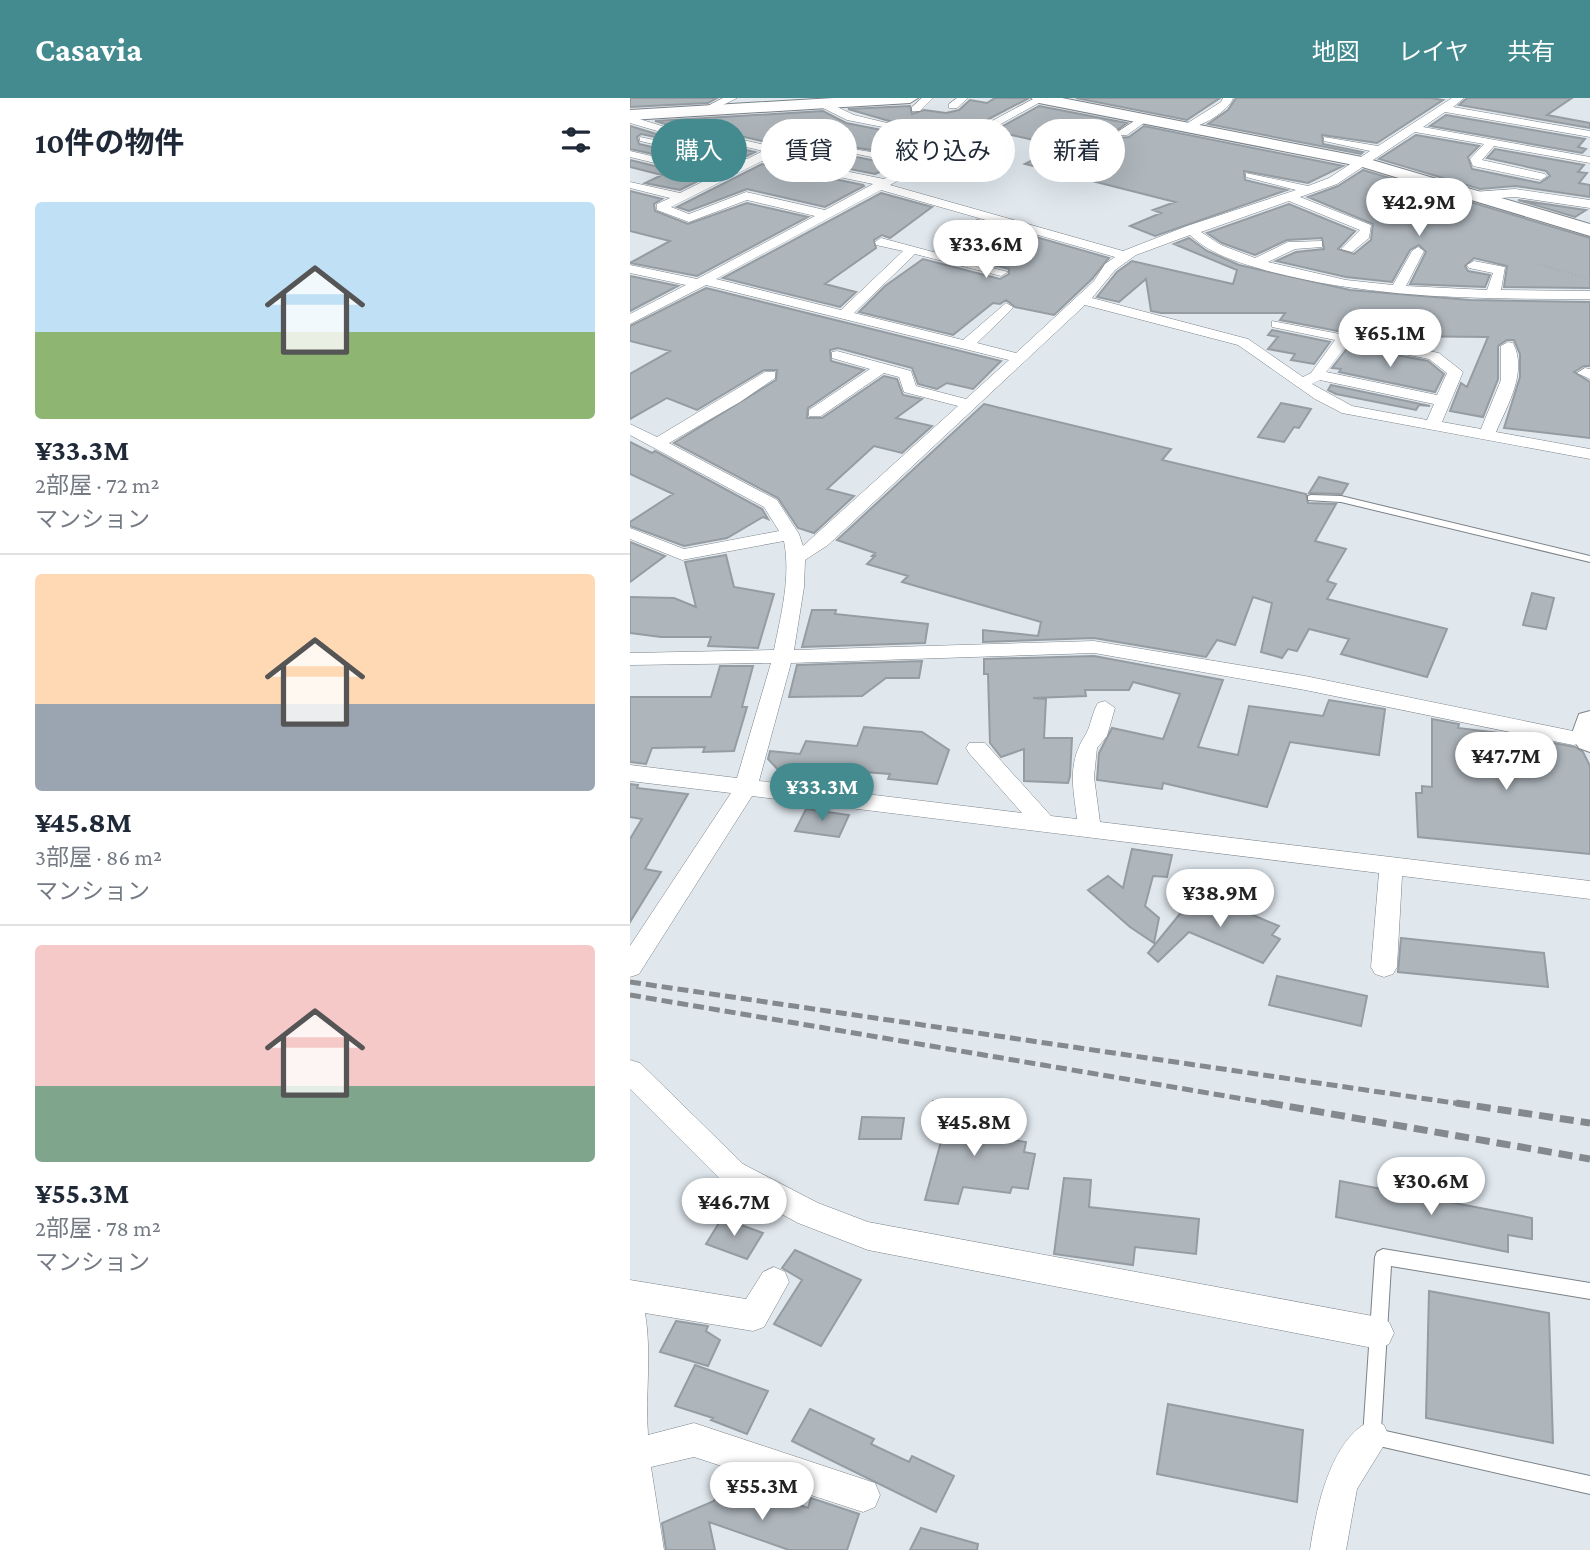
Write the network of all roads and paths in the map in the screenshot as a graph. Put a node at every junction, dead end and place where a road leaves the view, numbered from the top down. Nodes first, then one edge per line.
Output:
1 (732, 98) edge
2 (928, 98) edge
3 (963, 98) edge
4 (1040, 98) edge
5 (1228, 98) edge
6 (1459, 98) edge
7 (913, 104) edge
8 (818, 105) junction
9 (953, 106) dead end
10 (1443, 108) junction
11 (703, 111) junction
12 (1552, 116) dead end
13 (630, 117) edge
14 (1146, 118) junction
15 (1428, 118) junction
16 (1000, 119) edge
17 (871, 122) edge
18 (651, 125) edge
19 (1540, 125) junction
20 (1190, 126) junction
21 (1412, 128) junction
22 (1125, 131) edge
23 (1590, 134) edge
24 (651, 136) edge
25 (644, 139) junction
26 (1328, 139) dead end
27 (747, 142) edge
28 (1492, 142) junction
29 (630, 145) edge
30 (1590, 146) edge
31 (1379, 150) junction
32 (630, 154) edge
33 (651, 159) edge
34 (755, 160) junction
35 (1590, 160) edge
36 (1362, 162) junction
37 (747, 164) edge
38 (1250, 175) dead end
39 (1541, 176) dead end
40 (712, 182) edge
41 (880, 183) junction
42 (632, 185) dead end
43 (1311, 190) junction
44 (1473, 196) junction
45 (682, 197) junction
46 (1291, 197) junction
47 (1588, 200) edge
48 (824, 214) junction
49 (991, 215) junction
50 (1191, 229) junction
51 (1590, 230) edge
52 (881, 242) dead end
53 (1317, 244) dead end
54 (1347, 249) dead end
55 (912, 250) junction
56 (1418, 251) dead end
57 (930, 254) junction
58 (1125, 256) junction
59 (1256, 263) junction
60 (1538, 264) dead end
61 (1474, 265) dead end
62 (630, 270) edge
63 (1001, 272) dead end
64 (1590, 279) edge
65 (700, 282) junction
66 (1354, 286) junction
67 (1397, 290) junction
68 (1493, 294) junction
69 (1590, 295) edge
70 (769, 296) junction
71 (1082, 300) junction
72 (1344, 300) dead end
73 (1006, 307) dead end
74 (818, 308) junction
75 (748, 309) dead end
76 (845, 314) junction
77 (630, 320) edge
78 (796, 323) dead end
79 (1277, 324) dead end
80 (1345, 338) junction
81 (966, 345) junction
82 (1508, 346) dead end
83 (836, 355) dead end
84 (1020, 358) junction
85 (881, 368) junction
86 (1317, 374) junction
87 (770, 375) dead end
88 (1302, 383) junction
89 (1442, 401) junction
90 (969, 404) junction
91 (815, 413) dead end
92 (1432, 426) junction
93 (630, 429) edge
94 (1486, 436) junction
95 (657, 443) junction
96 (1590, 454) edge
97 (1311, 498) dead end
98 (630, 533) edge
99 (790, 534) junction
100 (796, 558) junction
101 (1590, 559) edge
102 (783, 654) junction
103 (630, 659) edge
104 (1105, 708) dead end
105 (1589, 732) edge
106 (977, 748) dead end
107 (630, 773) edge
108 (746, 787) junction
109 (1046, 825) junction
110 (1090, 831) junction
111 (1391, 865) junction
112 (1590, 890) edge
113 (630, 967) edge
114 (1384, 967) dead end
115 (630, 1071) edge
116 (774, 1282) dead end
117 (1590, 1291) edge
118 (630, 1295) edge
119 (630, 1314) edge
120 (1378, 1333) junction
121 (630, 1411) edge
122 (1373, 1437) junction
123 (632, 1455) junction
124 (1590, 1485) edge
125 (863, 1495) dead end
126 (646, 1550) edge
127 (1328, 1550) edge

1 - 11 street
2 - 7 street
3 - 9 street
4 - 14 main road
4 - 16 street
5 - 20 street
6 - 10 street
7 - 8 main road
8 - 11 main road
8 - 17 street
10 - 15 street
10 - 19 street
11 - 13 main road
12 - 19 street
13 - 18 street
14 - 20 main road
14 - 22 street
15 - 21 street
15 - 30 street
19 - 23 street
20 - 36 main road
21 - 28 street
21 - 31 street
24 - 25 street
25 - 29 street
25 - 34 street
26 - 31 street
27 - 34 street
28 - 35 street
28 - 39 street
31 - 36 street
32 - 33 street
34 - 37 street
34 - 41 street
36 - 43 street
36 - 44 main road
38 - 43 street
40 - 45 street
41 - 48 street
41 - 49 street
42 - 45 street
43 - 46 street
44 - 47 street
44 - 51 main road
45 - 48 street
46 - 50 street
46 - 54 street
48 - 65 street
49 - 57 path
49 - 58 street
50 - 58 street
50 - 59 street
52 - 55 street
53 - 59 street
55 - 57 street
55 - 76 street
56 - 67 street
57 - 63 street
58 - 71 street
59 - 66 street
60 - 64 path
61 - 68 street
62 - 65 street
65 - 70 street
65 - 77 street
66 - 67 street
66 - 72 street
67 - 68 street
68 - 69 street
70 - 74 street
70 - 75 street
71 - 84 street
71 - 88 street
73 - 81 street
74 - 76 street
74 - 78 street
76 - 81 street
79 - 80 street
80 - 86 street
80 - 89 street
81 - 84 street
82 - 94 street
83 - 85 street
84 - 90 street
85 - 90 street
85 - 91 street
86 - 88 street
86 - 89 street
87 - 95 street
88 - 92 street
89 - 92 street
90 - 100 street
92 - 94 street
93 - 95 street
94 - 96 street
95 - 99 street
97 - 101 lane
98 - 99 street
99 - 100 street
100 - 102 street
102 - 103 street
102 - 105 street
102 - 108 street
104 - 110 street
106 - 109 street
107 - 108 street
108 - 109 street
108 - 113 street
109 - 110 street
110 - 111 street
111 - 112 street
111 - 114 street
115 - 120 street
116 - 118 street
117 - 120 lane
119 - 121 street
120 - 122 lane
121 - 123 street
122 - 124 lane
122 - 127 street
123 - 125 street
123 - 126 street

